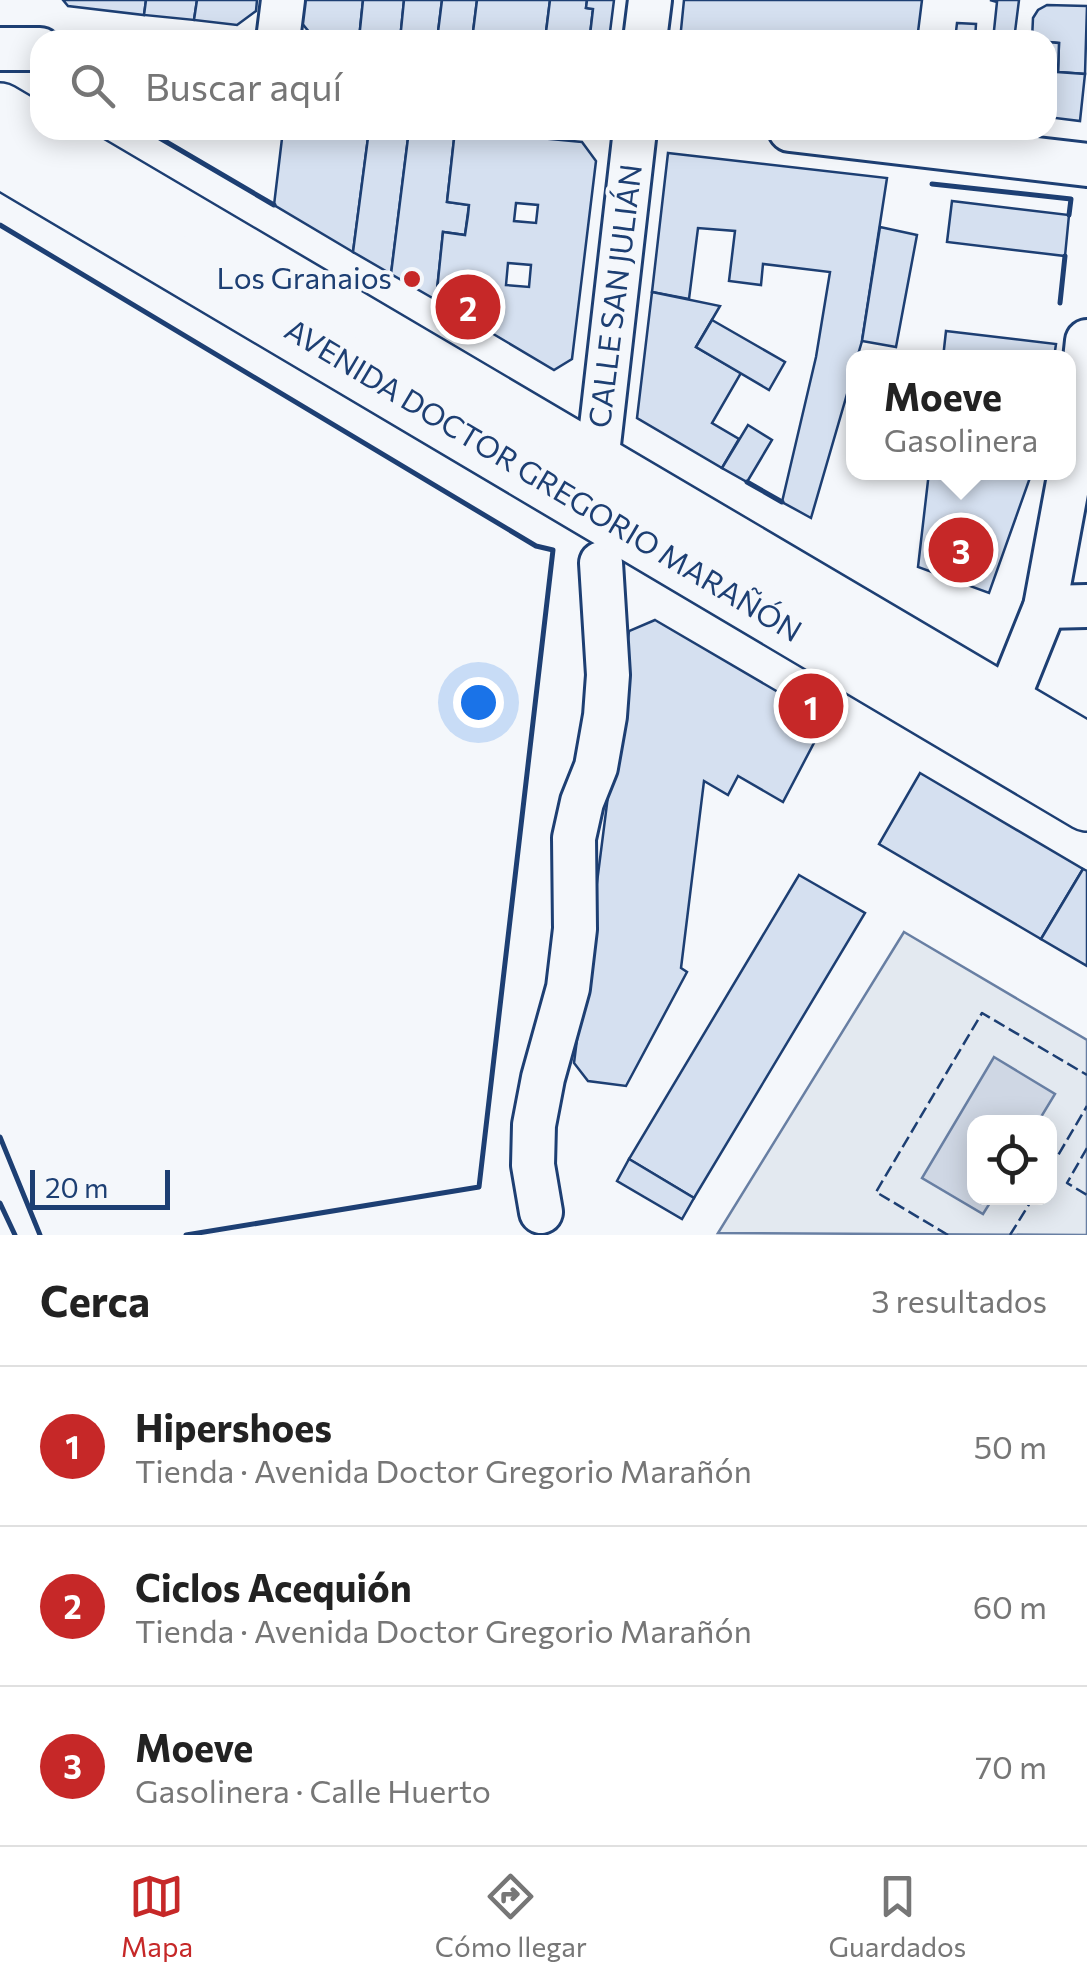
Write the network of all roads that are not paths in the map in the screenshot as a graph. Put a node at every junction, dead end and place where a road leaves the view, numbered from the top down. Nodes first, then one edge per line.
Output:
1 (283, 0) edge
2 (650, 0) edge
3 (279, 30) edge
4 (647, 30) edge
5 (0, 49) edge
6 (30, 49) edge
7 (0, 111) edge
8 (30, 129) edge
9 (49, 140) edge
10 (633, 140) edge
11 (875, 140) edge
12 (0, 159) edge
13 (1087, 165) edge
14 (1087, 341) edge
15 (1076, 438) edge
16 (597, 462) junction
17 (1068, 480) edge
18 (601, 563) dead end
19 (1045, 606) junction
20 (1087, 606) edge
21 (1006, 704) junction
22 (1087, 752) edge
23 (1087, 804) edge
24 (541, 1212) dead end

1 - 3 street
2 - 4 street
5 - 6 street
7 - 8 street, AVENIDA DOCTOR GREGORIO MARAÑÓN
9 - 16 street, AVENIDA DOCTOR GREGORIO MARAÑÓN
10 - 16 street, CALLE SAN JULIÁN
11 - 13 street
12 - 23 street, AVENIDA DOCTOR GREGORIO MARAÑÓN
14 - 15 street
16 - 21 street, AVENIDA DOCTOR GREGORIO MARAÑÓN
17 - 19 street
18 - 24 street
19 - 20 street
19 - 21 street
21 - 22 street, AVENIDA DOCTOR GREGORIO MARAÑÓN

